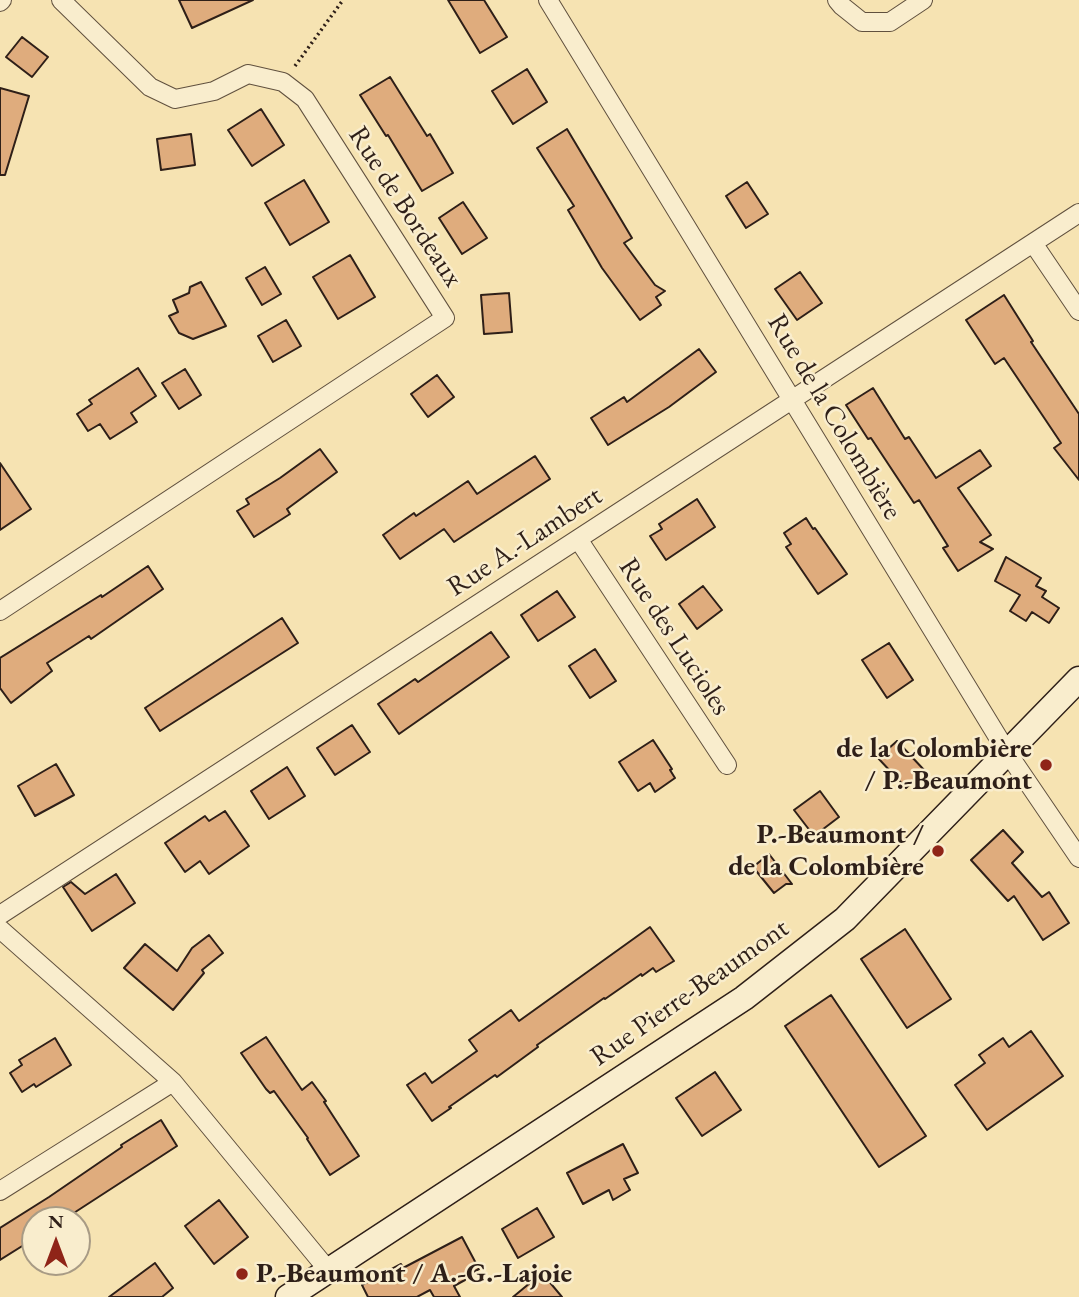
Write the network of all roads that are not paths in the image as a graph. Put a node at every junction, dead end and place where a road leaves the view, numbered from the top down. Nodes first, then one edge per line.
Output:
1 (61, 0) edge
2 (548, 0) edge
3 (837, 0) edge
4 (923, 0) edge
5 (1079, 213) edge
6 (1033, 243) junction
7 (1079, 311) edge
8 (793, 399) junction
9 (578, 539) junction
10 (1, 609) edge
11 (1079, 679) edge
12 (1007, 751) junction
13 (727, 765) dead end
14 (1079, 858) edge
15 (0, 915) edge
16 (0, 929) edge
17 (173, 1082) junction
18 (0, 1191) edge
19 (328, 1270) junction
20 (291, 1296) edge

1 - 10 street, Rue de Bordeaux
2 - 8 street, Rue de la Colombière
3 - 4 street
5 - 6 street, Rue A.-Lambert
6 - 7 street
6 - 8 street, Rue A.-Lambert
8 - 9 street, Rue A.-Lambert
8 - 12 street, Rue de la Colombière
9 - 13 street, Rue des Lucioles
9 - 15 street, Rue A.-Lambert
11 - 12 main road, Rue Pierre-Beaumont
12 - 14 street, Rue de la Colombière
12 - 19 main road, Rue Pierre-Beaumont
16 - 17 street
17 - 18 street
17 - 19 street
19 - 20 main road, Rue Pierre-Beaumont

